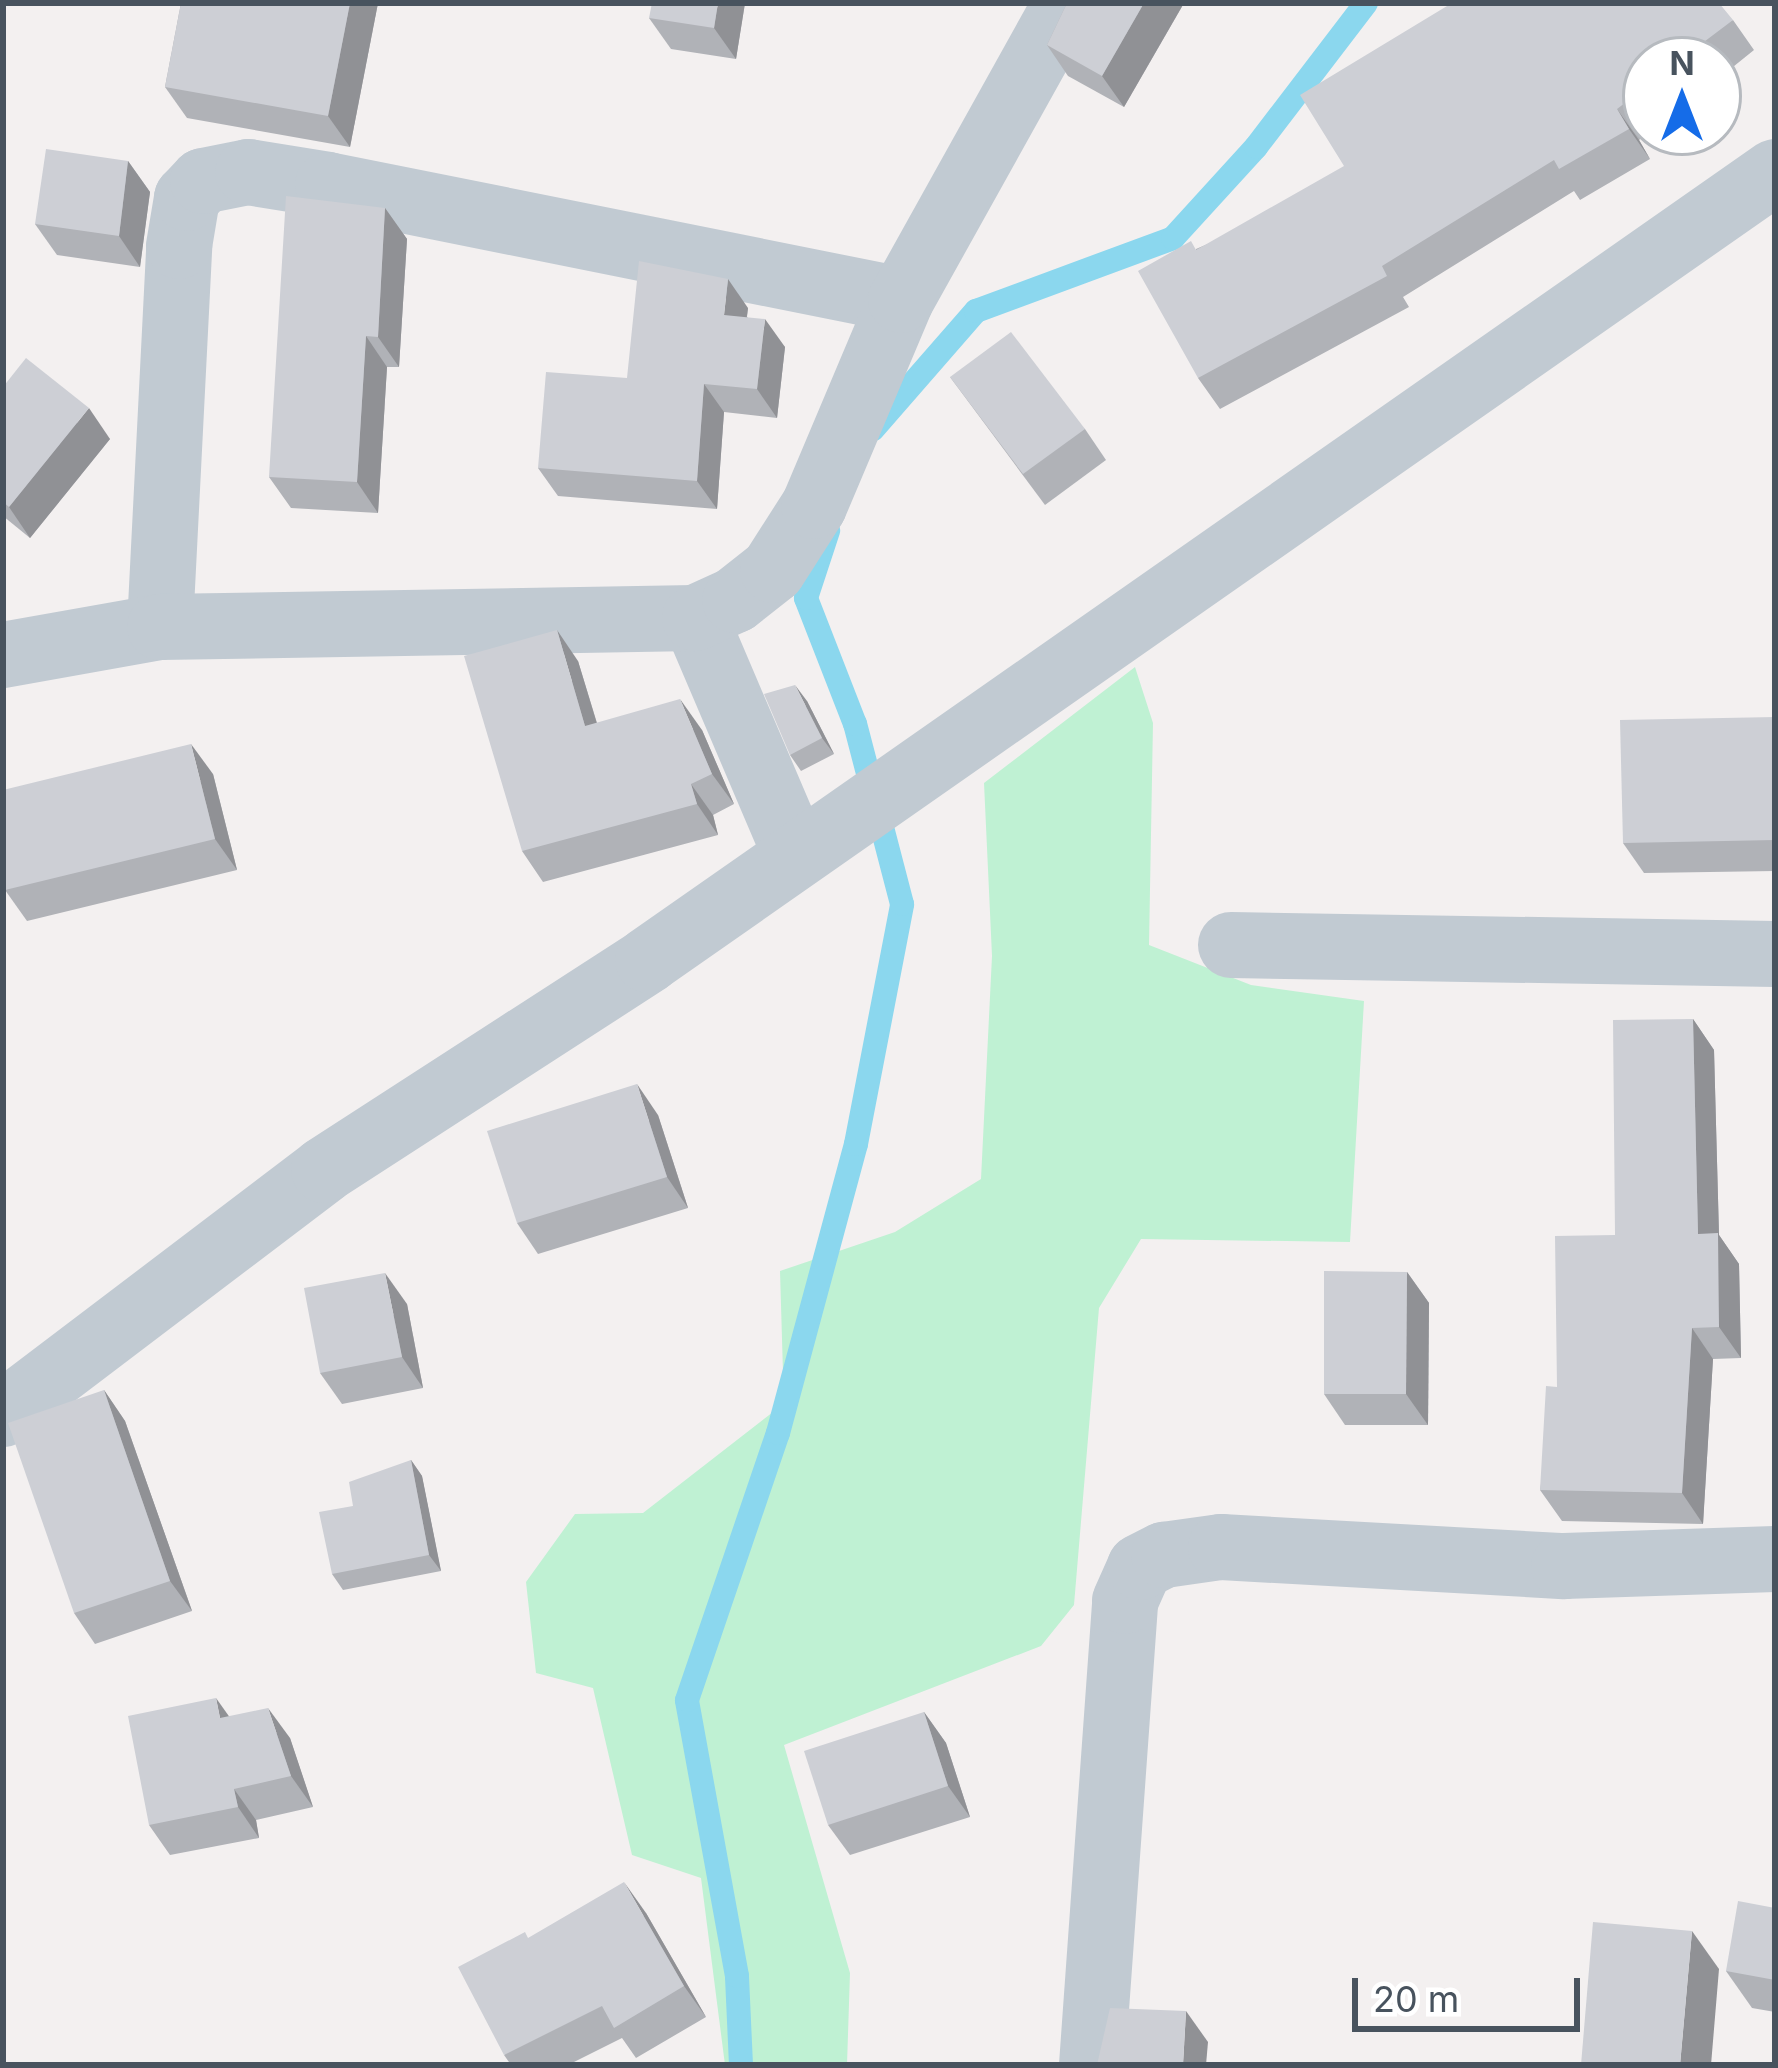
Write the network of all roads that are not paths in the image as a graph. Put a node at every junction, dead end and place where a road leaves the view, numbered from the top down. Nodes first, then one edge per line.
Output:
1 (1066, 3) edge
2 (1775, 172) edge
3 (901, 300) junction
4 (695, 618) junction
5 (160, 627) junction
6 (3, 655) edge
7 (815, 842) junction
8 (1232, 945) dead end
9 (1775, 954) edge
10 (3, 1414) edge
11 (1775, 1559) edge
12 (1092, 2065) edge

1 - 3 street
2 - 7 street
3 - 4 street
3 - 5 street
4 - 5 street
4 - 7 street
5 - 6 street
7 - 10 street
8 - 9 street
11 - 12 street

